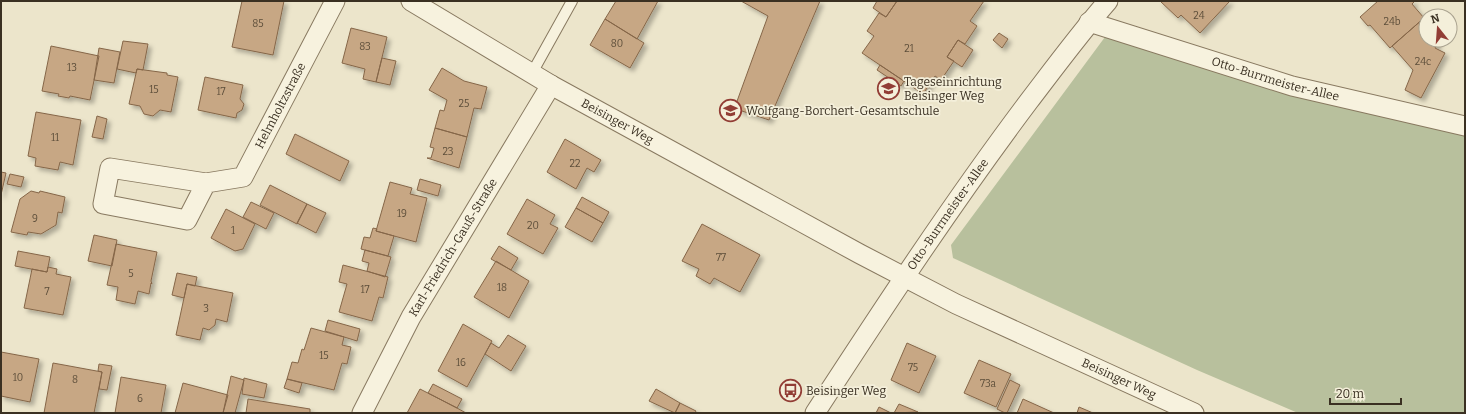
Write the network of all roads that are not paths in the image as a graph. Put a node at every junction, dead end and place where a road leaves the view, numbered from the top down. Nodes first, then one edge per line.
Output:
1 (335, 1) edge
2 (411, 1) edge
3 (572, 1) edge
4 (1108, 1) edge
5 (1089, 22) junction
6 (532, 73) junction
7 (551, 85) junction
8 (1465, 126) edge
9 (206, 183) junction
10 (904, 276) junction
11 (1191, 412) edge
12 (362, 413) edge
13 (815, 413) edge

1 - 9 street, Helmholtzstraße
2 - 6 street, Beisinger Weg
3 - 6 lane
4 - 5 street, Otto-Burrmeister-Allee
5 - 8 street, Otto-Burrmeister-Allee
5 - 10 street, Otto-Burrmeister-Allee
6 - 7 street, Beisinger Weg
7 - 10 street, Beisinger Weg
7 - 12 street, Karl-Friedrich-Gauß-Straße
9 - 9 street, Helmholtzstraße
10 - 11 street, Beisinger Weg
10 - 13 street, Otto-Burrmeister-Allee

